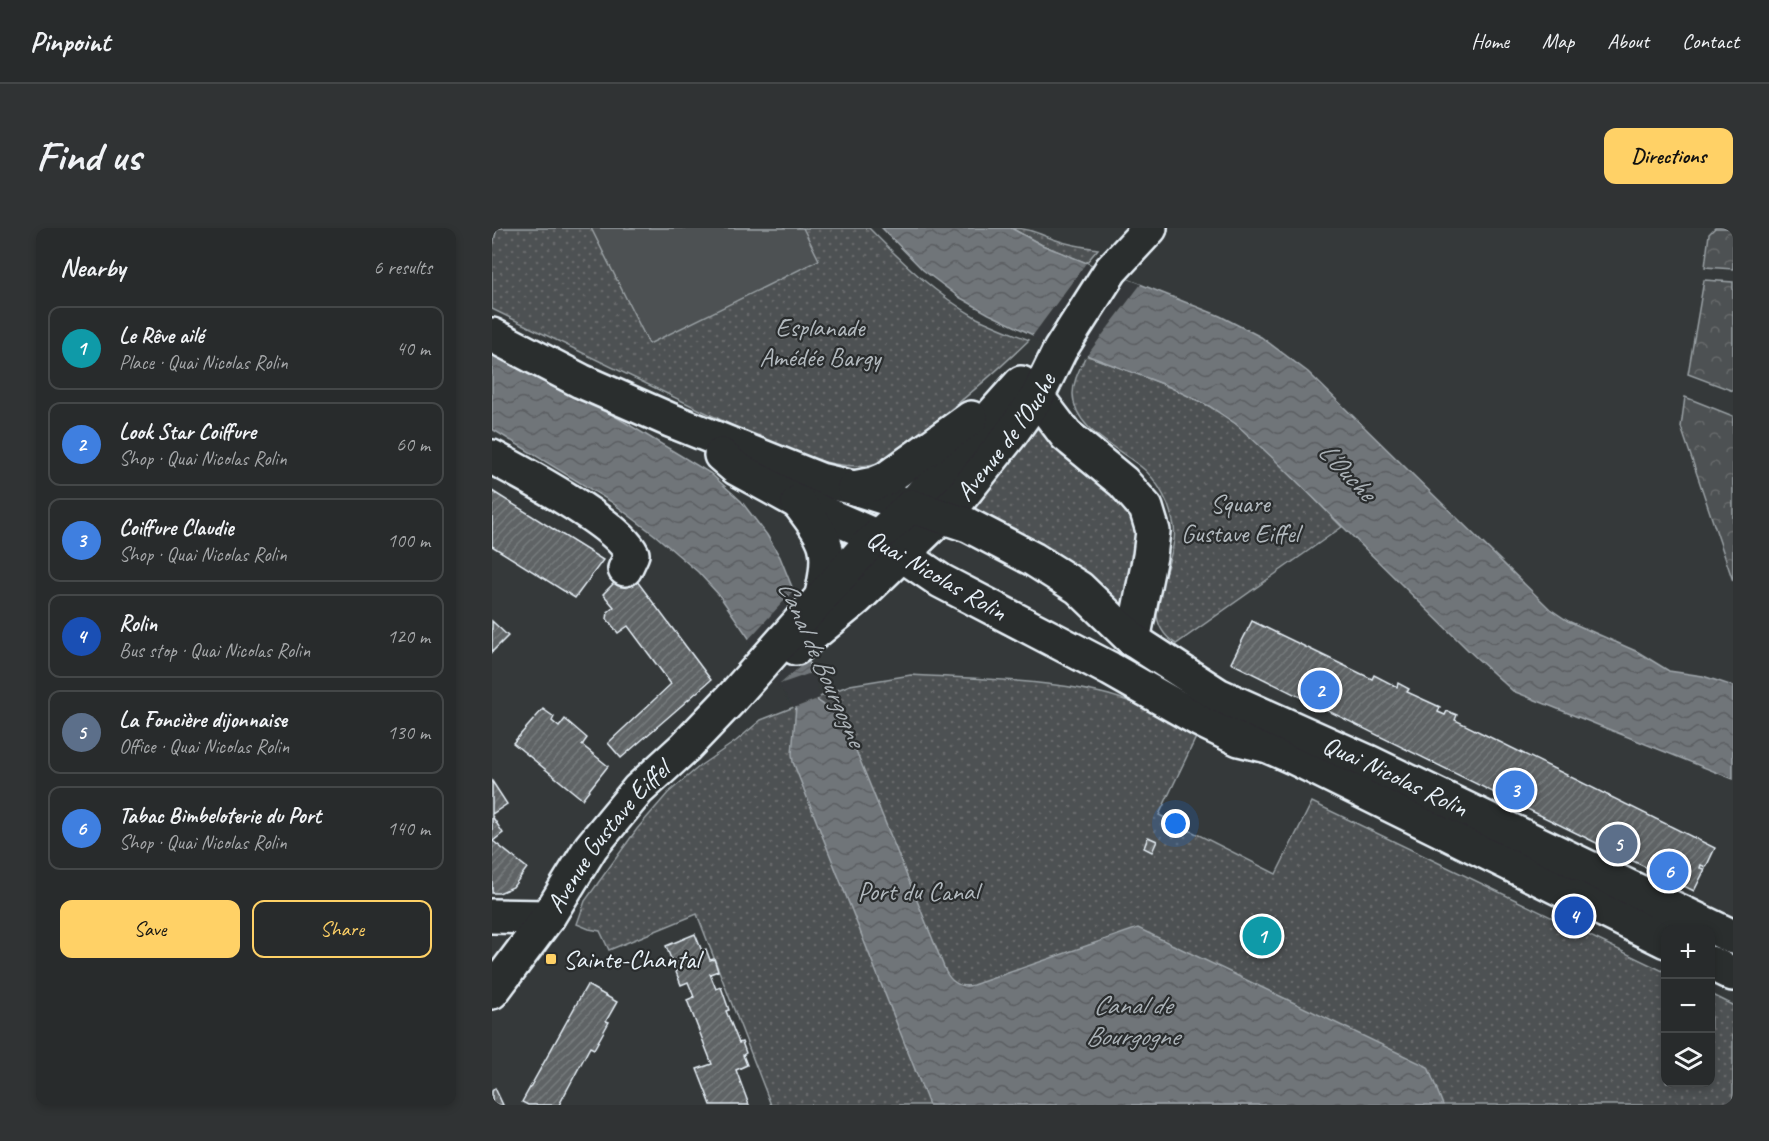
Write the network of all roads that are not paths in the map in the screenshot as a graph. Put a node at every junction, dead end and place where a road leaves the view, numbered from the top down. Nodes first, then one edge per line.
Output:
1 (1150, 228) edge
2 (492, 335) edge
3 (1029, 390) junction
4 (670, 420) junction
5 (716, 452) junction
6 (492, 457) edge
7 (854, 488) junction
8 (798, 502) junction
9 (909, 527) junction
10 (625, 569) dead end
11 (819, 610) junction
12 (1133, 640) junction
13 (1213, 709) junction
14 (1573, 878) junction
15 (492, 916) edge
16 (548, 916) junction
17 (1688, 923) edge
18 (1733, 937) edge
19 (1661, 938) edge
20 (1715, 965) edge
21 (1733, 974) edge
22 (492, 992) edge

1 - 3 main road, Avenue de l'Ouche
2 - 4 main road, Quai Nicolas Rolin
3 - 7 main road, Avenue de l'Ouche
3 - 9 main road, Avenue de l'Ouche
3 - 12 main road
4 - 5 main road, Quai Nicolas Rolin
4 - 7 main road, Quai Nicolas Rolin
5 - 8 main road, Quai Nicolas Rolin
5 - 9 main road
6 - 10 main road
7 - 9 main road, Quai Nicolas Rolin
8 - 9 main road, Quai Nicolas Rolin
8 - 11 main road
9 - 11 main road, Avenue Gustave Eiffel
9 - 12 main road, Quai Nicolas Rolin
9 - 13 main road, Quai Nicolas Rolin
11 - 16 main road, Avenue Gustave Eiffel
12 - 13 main road, Quai Nicolas Rolin
13 - 14 main road, Quai Nicolas Rolin
14 - 17 main road, Quai Nicolas Rolin
14 - 19 main road, Quai Nicolas Rolin
15 - 16 main road
16 - 22 main road, Avenue Gustave Eiffel
17 - 18 main road, Quai Nicolas Rolin
20 - 21 main road

